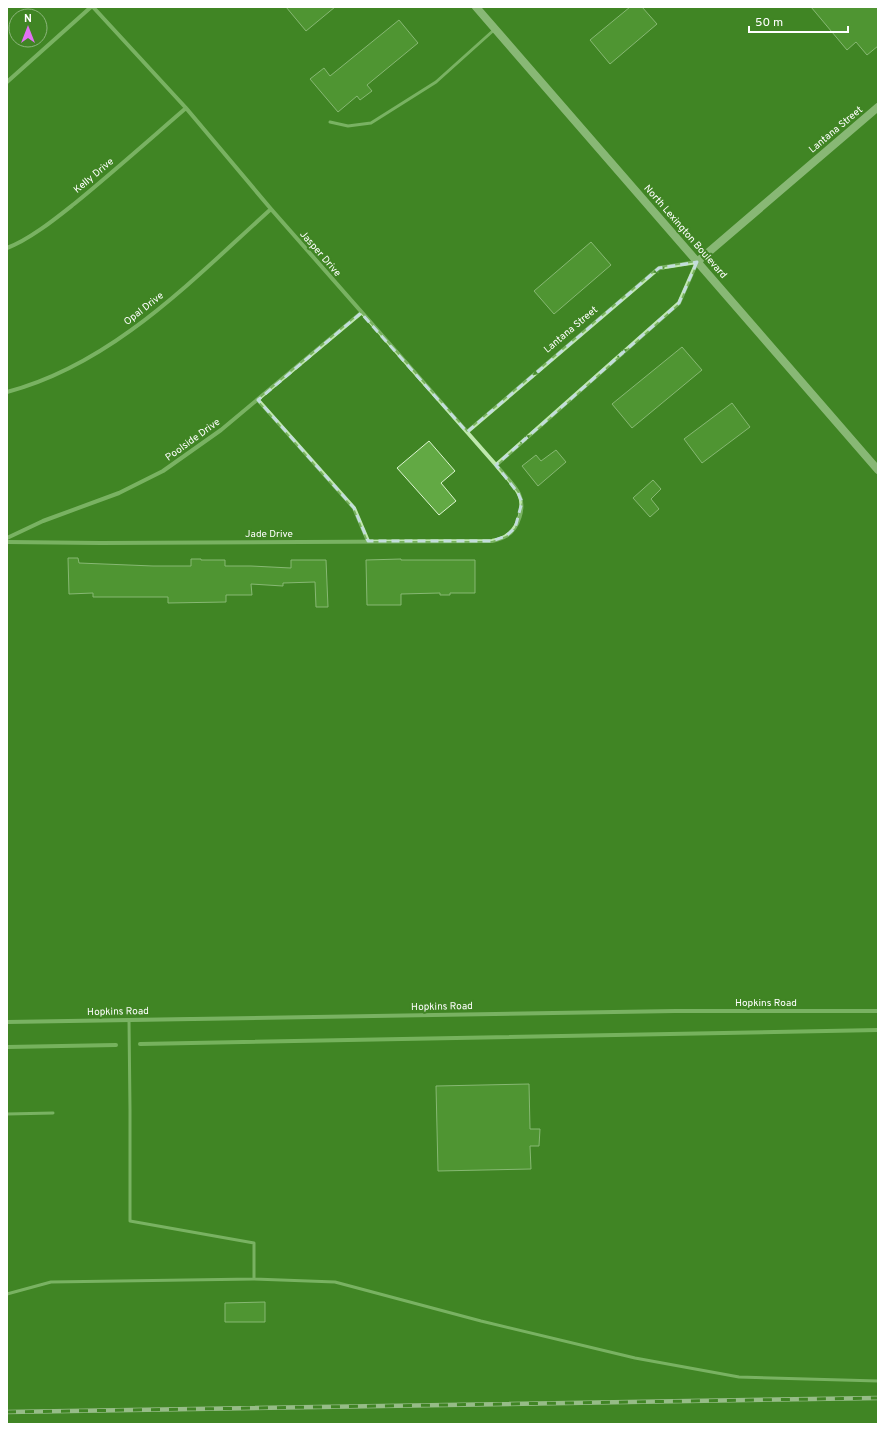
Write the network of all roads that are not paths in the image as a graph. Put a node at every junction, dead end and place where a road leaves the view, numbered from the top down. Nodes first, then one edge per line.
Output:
1 (92, 7) edge
2 (476, 7) edge
3 (495, 29) junction
4 (7, 82) edge
5 (878, 107) edge
6 (186, 108) junction
7 (330, 122) dead end
8 (271, 209) junction
9 (7, 248) edge
10 (697, 262) junction
11 (361, 313) junction
12 (7, 392) edge
13 (258, 400) junction
14 (466, 432) junction
15 (496, 465) junction
16 (878, 470) edge
17 (520, 517) joint
18 (7, 538) edge
19 (368, 541) junction
20 (7, 542) edge
21 (878, 1011) edge
22 (129, 1020) junction
23 (7, 1022) edge
24 (53, 1113) dead end
25 (7, 1114) edge
26 (254, 1279) junction
27 (7, 1294) edge
28 (878, 1381) edge

1 - 4 street, Jasper Drive
1 - 6 street, Jasper Drive
2 - 3 street, North Lexington Boulevard
3 - 7 lane
3 - 10 street, North Lexington Boulevard
5 - 10 street, Lantana Street
6 - 8 street, Jasper Drive
6 - 9 street, Kelly Drive
8 - 11 street, Jasper Drive
8 - 12 street, Opal Drive
10 -> 14 street, Lantana Street
15 -> 10 street, Lantana Street
10 - 16 street, North Lexington Boulevard
11 - 13 street, Poolside Drive
11 - 14 street, Jasper Drive
13 - 18 street, Poolside Drive
13 - 19 street
14 - 15 street, Jasper Drive
15 - 17 street, Jasper Drive
17 - 19 street, Jade Drive
19 - 20 street, Jade Drive
21 - 22 street, Hopkins Road
22 - 23 street, Hopkins Road
22 - 26 lane
24 - 25 lane
26 - 27 lane
26 - 28 lane

